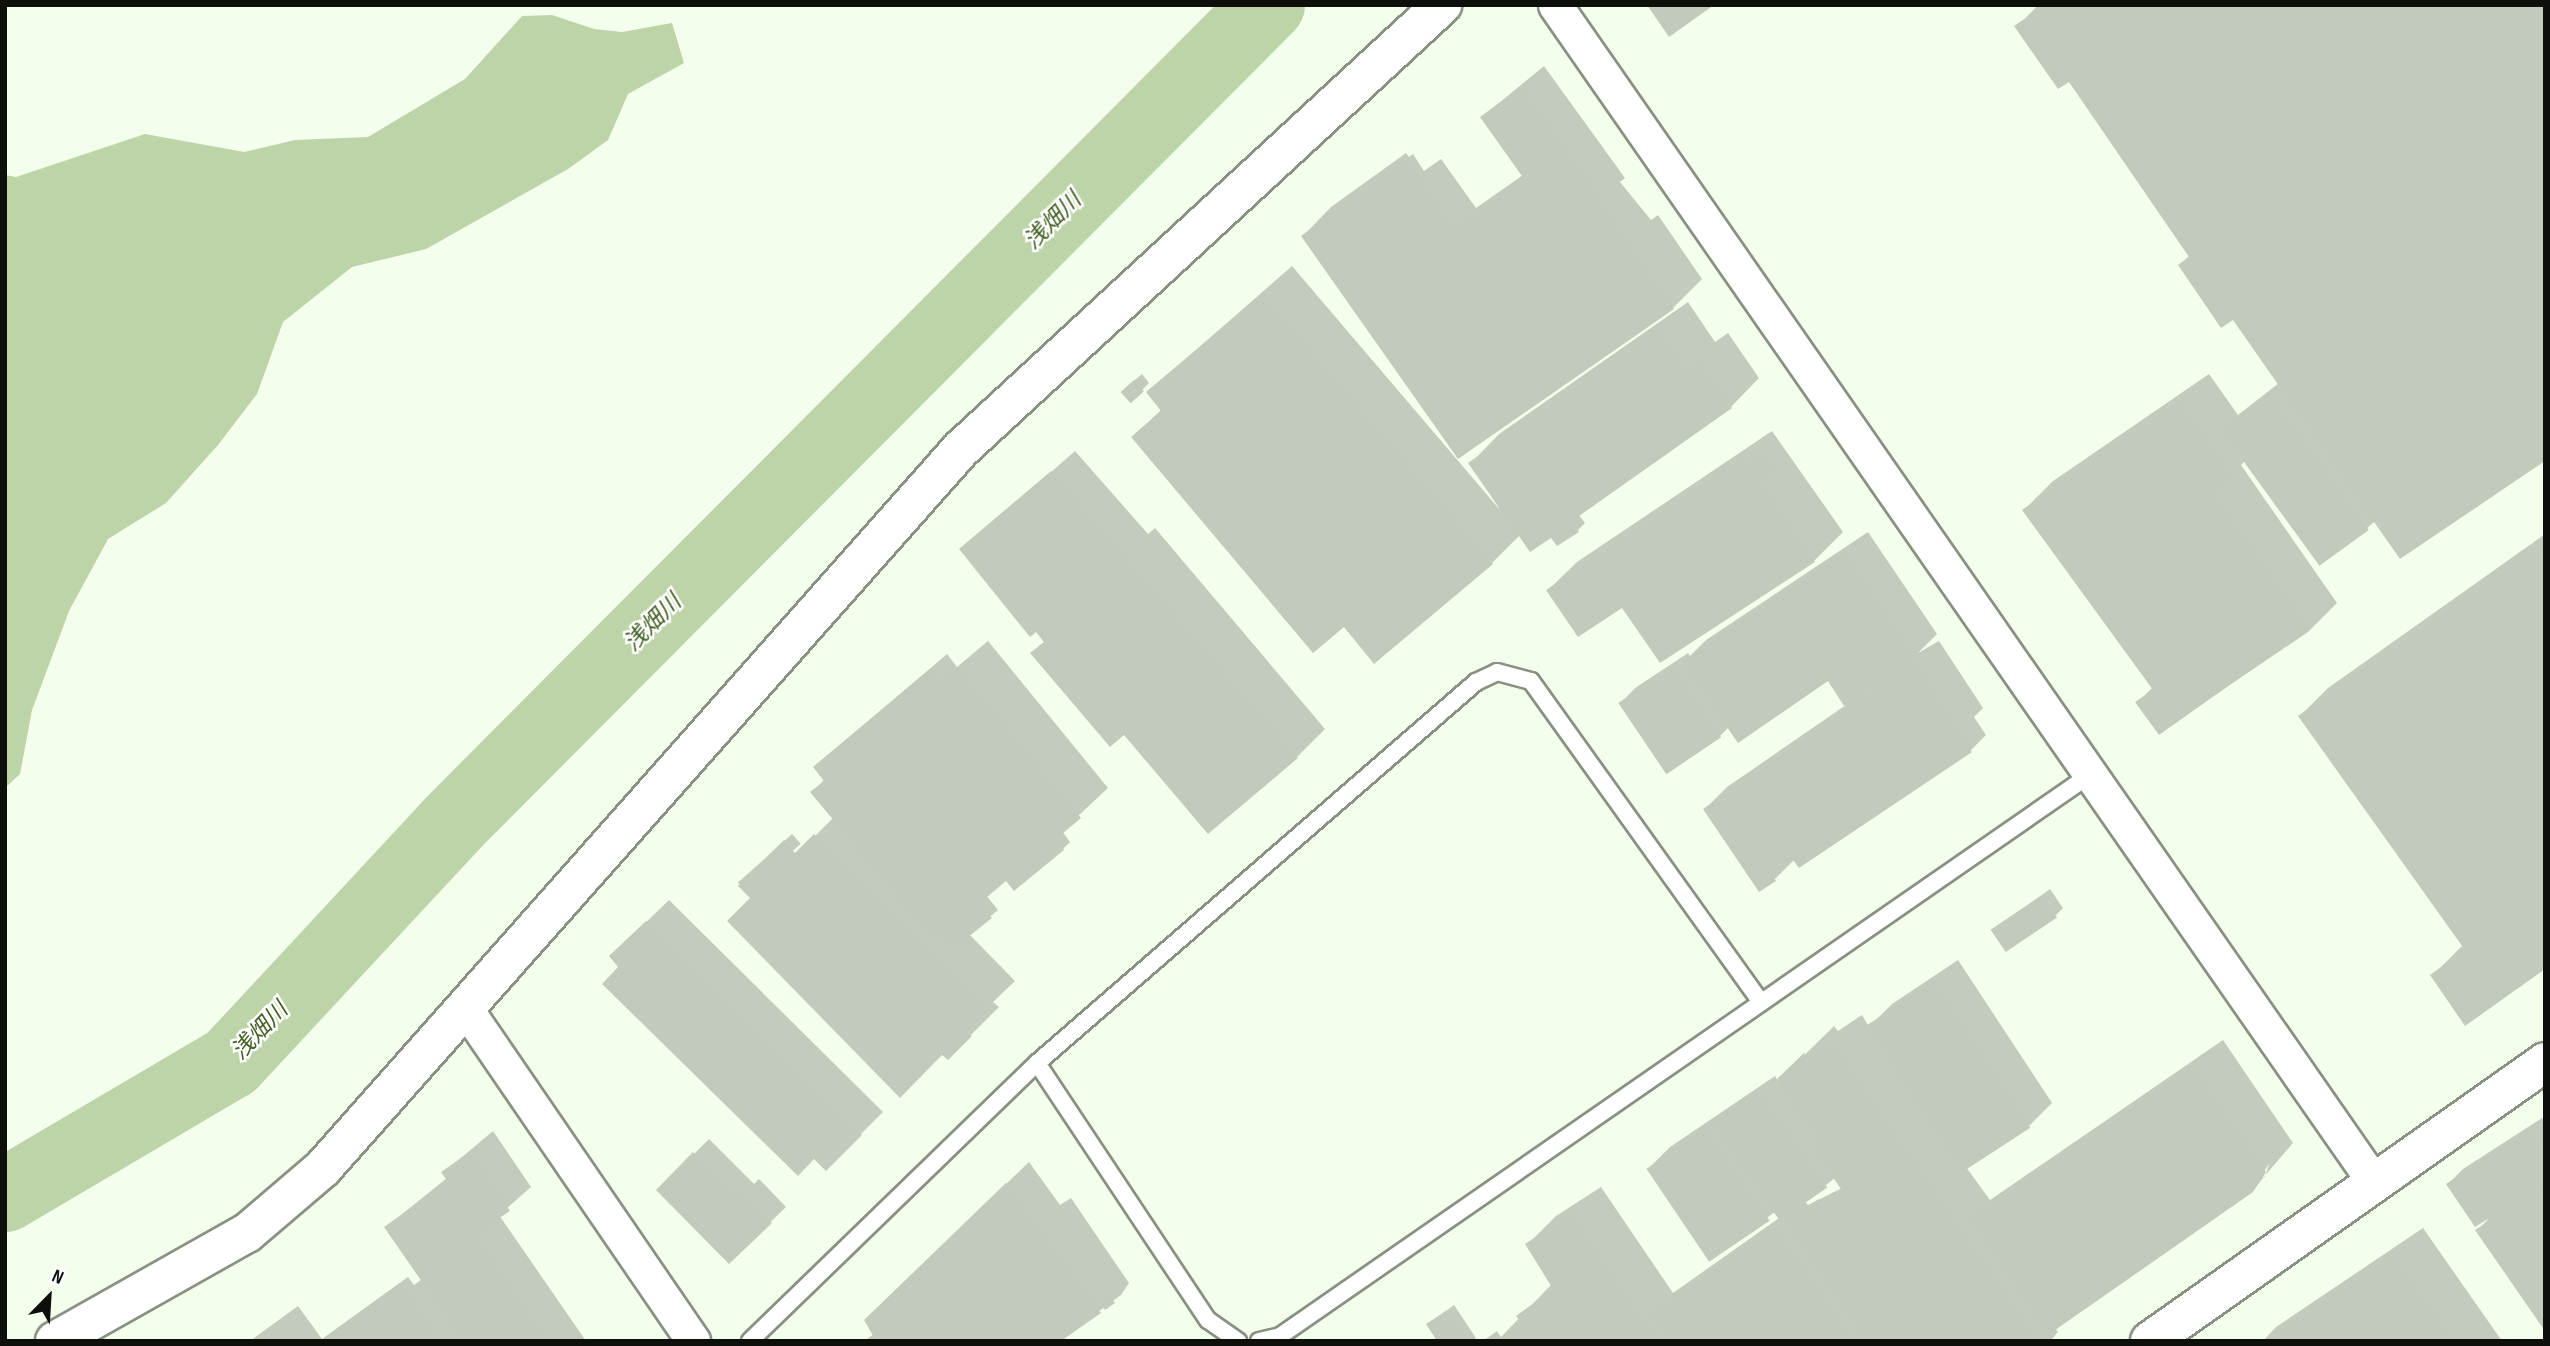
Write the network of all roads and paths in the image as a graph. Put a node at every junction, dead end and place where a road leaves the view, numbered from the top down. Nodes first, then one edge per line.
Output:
1 (1441, 5) edge
2 (1555, 5) edge
3 (2091, 774) junction
4 (1761, 1002) junction
5 (466, 1009) junction
6 (2545, 1062) edge
7 (1037, 1063) junction
8 (2374, 1182) junction
9 (55, 1341) edge
10 (693, 1341) edge
11 (750, 1341) edge
12 (1238, 1341) edge
13 (1259, 1341) edge
14 (2150, 1341) edge

1 - 5 street
2 - 3 street
3 - 4 lane
3 - 8 street
4 - 7 lane
4 - 13 lane
5 - 9 street
5 - 10 street
6 - 8 street
7 - 11 lane
7 - 12 lane
8 - 14 street

